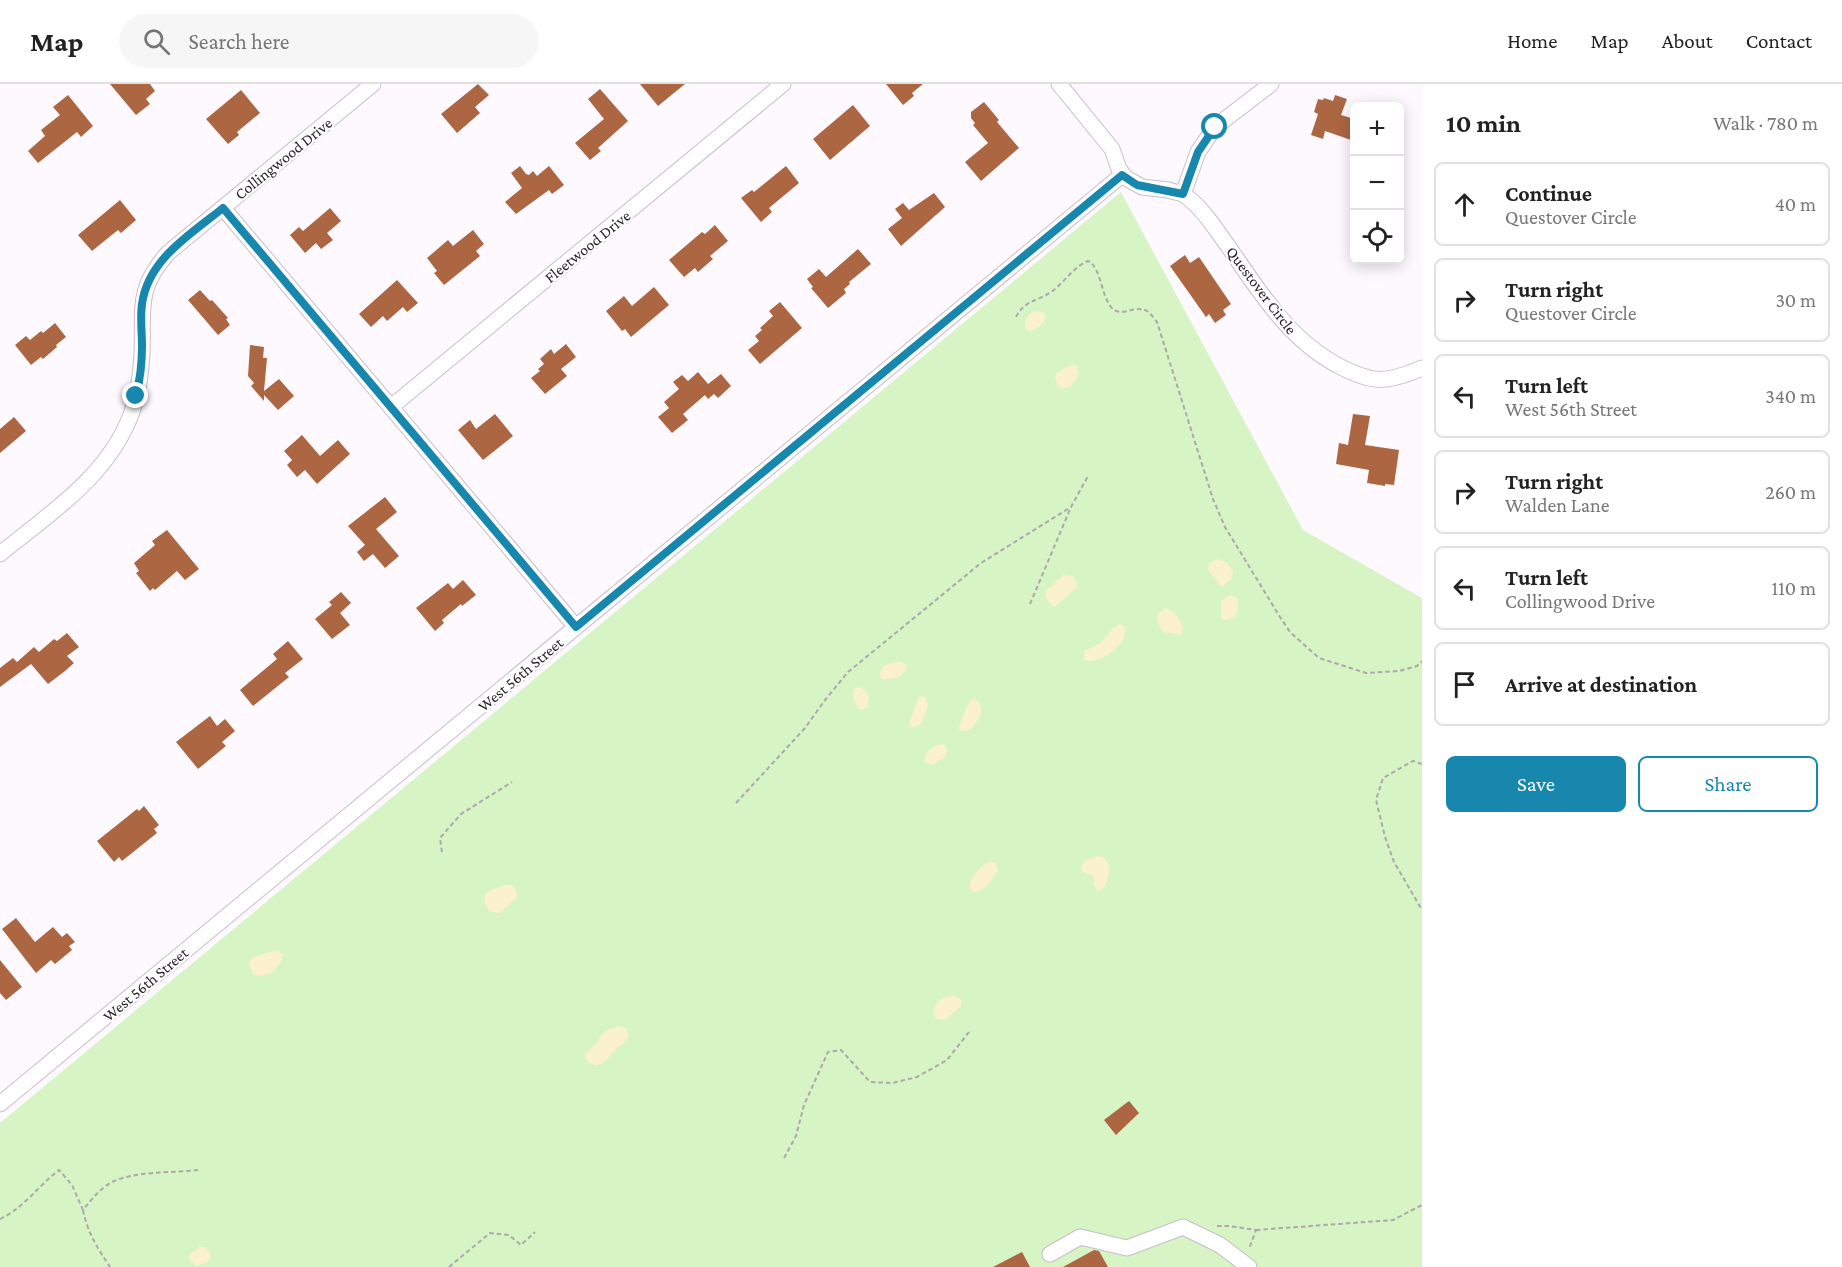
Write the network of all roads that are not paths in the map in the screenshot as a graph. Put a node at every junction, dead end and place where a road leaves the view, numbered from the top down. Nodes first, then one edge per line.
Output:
1 (373, 84) edge
2 (783, 84) edge
3 (1059, 84) edge
4 (1271, 84) edge
5 (1122, 175) junction
6 (1183, 194) junction
7 (223, 208) junction
8 (1422, 369) edge
9 (391, 407) junction
10 (0, 554) edge
11 (576, 627) junction
12 (0, 1104) edge
13 (1050, 1254) dead end
14 (1249, 1267) edge

1 - 7 street, Collingwood Drive
2 - 9 street, Fleetwood Drive
3 - 5 street
4 - 6 street
5 - 6 street
5 - 11 street, West 56th Street
6 - 8 street, Questover Circle
7 - 9 street
7 - 10 street, Collingwood Drive
9 - 11 street
11 - 12 street, West 56th Street
13 - 14 street

